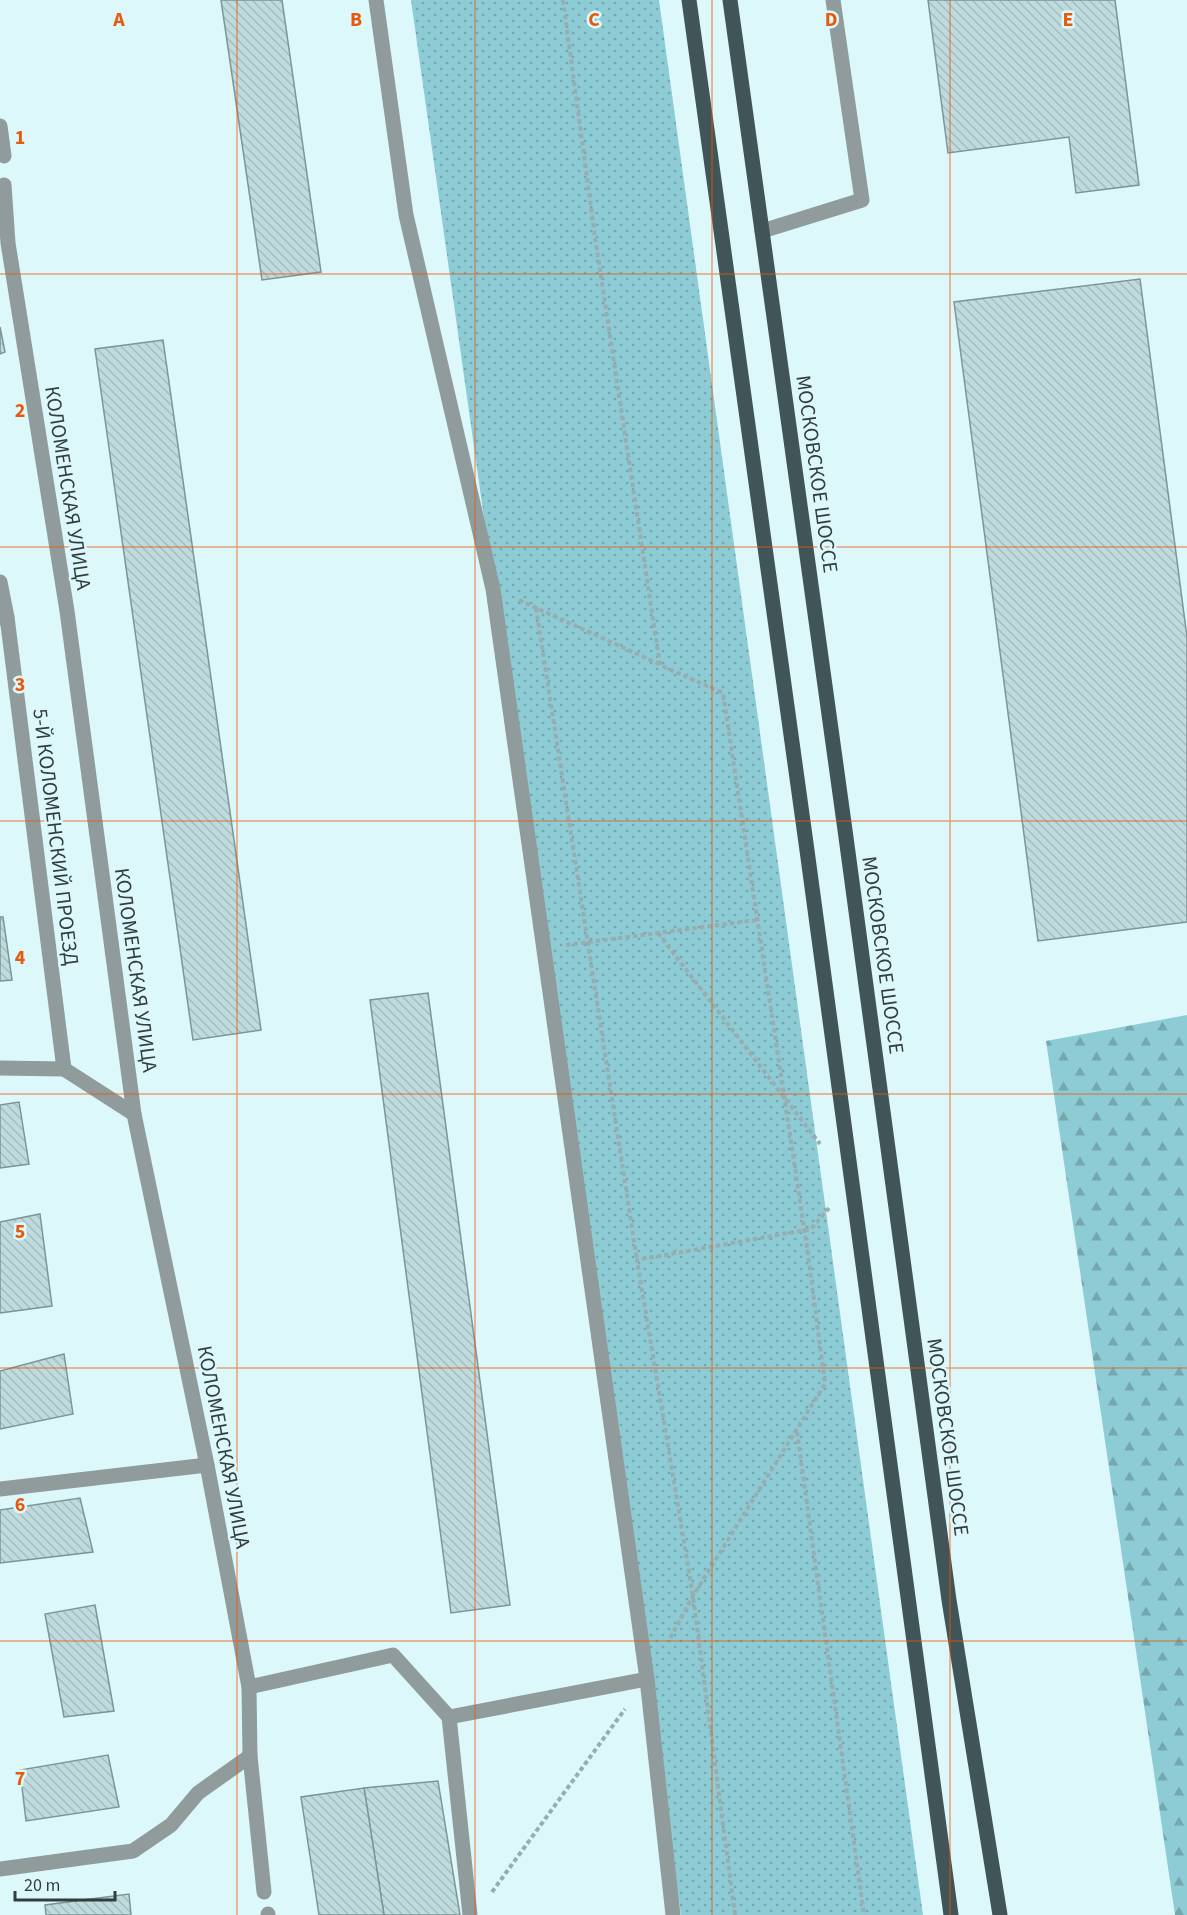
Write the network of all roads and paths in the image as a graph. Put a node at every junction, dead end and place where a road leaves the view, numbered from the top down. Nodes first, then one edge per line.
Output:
1 (376, 0) edge
2 (563, 0) edge
3 (689, 0) edge
4 (730, 0) edge
5 (833, 0) edge
6 (0, 126) edge
7 (4, 156) dead end
8 (4, 185) dead end
9 (762, 231) junction
10 (4, 243) edge
11 (0, 582) edge
12 (493, 589) junction
13 (536, 608) junction
14 (3, 617) edge
15 (660, 665) junction
16 (757, 920) junction
17 (657, 933) junction
18 (587, 943) junction
19 (544, 948) junction
20 (0, 1068) edge
21 (64, 1069) junction
22 (784, 1098) junction
23 (134, 1114) junction
24 (824, 1149) dead end
25 (832, 1205) dead end
26 (804, 1229) junction
27 (637, 1260) junction
28 (797, 1431) junction
29 (207, 1465) junction
30 (0, 1489) edge
31 (693, 1596) junction
32 (647, 1679) junction
33 (249, 1687) junction
34 (449, 1717) junction
35 (250, 1756) junction
36 (0, 1869) edge
37 (264, 1892) dead end
38 (490, 1896) dead end
39 (470, 1915) edge
40 (674, 1915) edge
41 (735, 1915) edge
42 (864, 1915) edge
43 (951, 1915) edge
44 (1000, 1915) edge

1 - 12 street
2 - 15 path
3 - 43 main road
4 - 9 main road, МОСКОВСКОЕ ШОССЕ
5 - 9 street
6 - 7 street
8 - 10 street, КОЛОМЕНСКАЯ УЛИЦА
9 - 44 main road, МОСКОВСКОЕ ШОССЕ
10 - 23 street, КОЛОМЕНСКАЯ УЛИЦА
11 - 14 street, 5-Й КОЛОМЕНСКИЙ ПРОЕЗД
12 - 13 path
12 - 19 street
13 - 15 path
13 - 18 path
14 - 21 street, 5-Й КОЛОМЕНСКИЙ ПРОЕЗД
15 - 16 path
16 - 17 path
16 - 22 path
17 - 18 path
17 - 22 path
18 - 19 path
18 - 27 path
19 - 32 street
20 - 21 street
21 - 23 street
22 - 24 path
22 - 26 path
23 - 29 street, КОЛОМЕНСКАЯ УЛИЦА
25 - 26 path
26 - 27 path
26 - 28 path
27 - 31 path
28 - 31 path
28 - 42 path
29 - 30 street
29 - 33 street, КОЛОМЕНСКАЯ УЛИЦА
31 - 32 path
31 - 41 path
32 - 34 street
32 - 38 path
32 - 40 street
33 - 34 street
33 - 35 street, КОЛОМЕНСКАЯ УЛИЦА
34 - 39 street
35 - 36 street
35 - 37 street, КОЛОМЕНСКАЯ УЛИЦА

